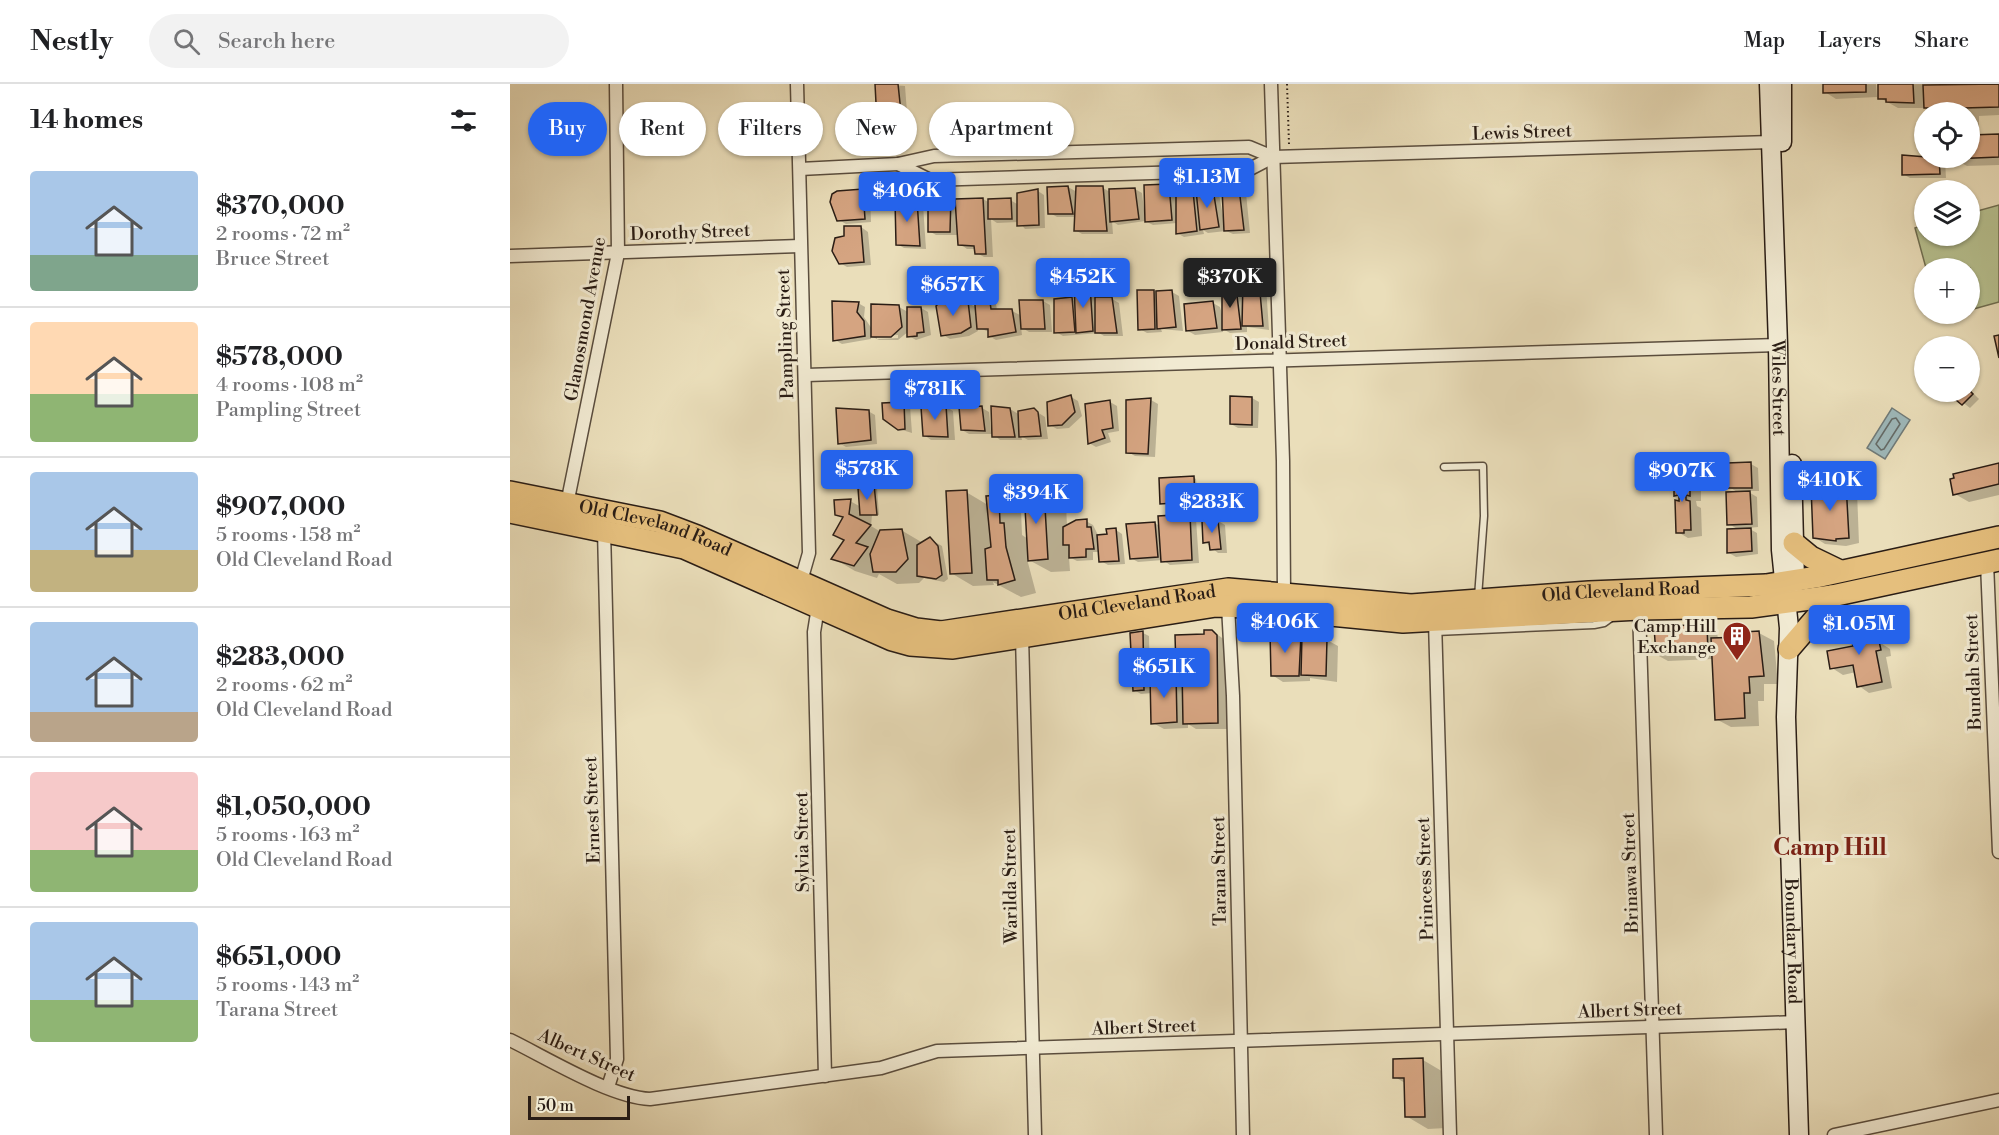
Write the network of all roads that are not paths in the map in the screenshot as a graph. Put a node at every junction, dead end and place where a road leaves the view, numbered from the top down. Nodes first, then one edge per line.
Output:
1 (616, 84) edge
2 (798, 84) edge
3 (1271, 84) edge
4 (1769, 84) edge
5 (1782, 84) edge
6 (1771, 142) junction
7 (1274, 158) junction
8 (898, 164) junction
9 (800, 169) junction
10 (800, 246) junction
11 (618, 253) junction
12 (510, 256) edge
13 (1778, 345) junction
14 (1279, 360) junction
15 (806, 375) junction
16 (1444, 467) dead end
17 (510, 492) edge
18 (510, 512) edge
19 (565, 512) junction
20 (604, 530) junction
21 (1999, 537) edge
22 (1794, 543) junction
23 (1993, 562) edge
24 (1840, 571) junction
25 (801, 581) junction
26 (1789, 582) junction
27 (1284, 592) junction
28 (1832, 596) junction
29 (1478, 601) junction
30 (1788, 603) junction
31 (1228, 606) junction
32 (818, 607) junction
33 (1630, 610) junction
34 (1435, 627) junction
35 (1022, 636) junction
36 (1789, 649) junction
37 (1995, 682) edge
38 (1999, 852) edge
39 (1797, 1022) junction
40 (1653, 1027) junction
41 (1447, 1035) junction
42 (510, 1040) edge
43 (1241, 1041) junction
44 (1032, 1048) junction
45 (825, 1076) junction
46 (608, 1087) junction
47 (1999, 1100) edge
48 (1035, 1135) edge
49 (1243, 1135) edge
50 (1450, 1135) edge
51 (1656, 1135) edge
52 (1799, 1135) edge
53 (1834, 1135) edge

1 - 11 street, Glanosmond Avenue
2 - 9 street, Pampling Street
3 - 7 street
4 - 6 main road, Wiles Street
5 - 22 main road, Wiles Street
6 - 7 street, Lewis Street
6 - 13 main road, Wiles Street
7 - 8 street, Lewis Street
7 - 8 street, Lewis Street
7 - 14 street
8 - 9 street, Lewis Street
9 - 10 street, Pampling Street
10 - 11 street, Dorothy Street
10 - 15 street, Pampling Street
11 - 12 street, Dorothy Street
11 - 19 street, Glanosmond Avenue
13 - 14 street, Donald Street
13 - 26 main road, Wiles Street
14 - 15 street, Donald Street
14 - 27 street
15 - 25 street, Pampling Street
16 - 29 lane
17 - 19 highway, Old Cleveland Road
18 - 19 highway, Old Cleveland Road
19 - 20 highway, Old Cleveland Road
19 - 25 highway, Old Cleveland Road
20 - 32 highway, Old Cleveland Road
20 - 46 street, Ernest Street
21 - 24 highway, Old Cleveland Road
22 - 24 highway
22 - 26 main road, Wiles Street
23 - 28 highway, Old Cleveland Road
23 - 37 street, Bundah Street
24 - 26 highway, Old Cleveland Road
25 - 27 highway, Old Cleveland Road
26 - 29 highway, Old Cleveland Road
26 - 30 main road, Wiles Street
27 - 29 highway, Old Cleveland Road
28 - 30 highway, Old Cleveland Road
28 - 36 highway
30 - 33 highway, Old Cleveland Road
30 - 36 main road, Boundary Road
31 - 34 highway, Old Cleveland Road
31 - 35 highway, Old Cleveland Road
31 - 43 street, Tarana Street
32 - 35 highway, Old Cleveland Road
32 - 45 street, Sylvia Street
33 - 34 highway, Old Cleveland Road
33 - 40 street, Brinawa Street
34 - 41 street, Princess Street
35 - 44 street, Warilda Street
36 - 39 main road, Boundary Road
37 - 38 street, Bundah Street
39 - 40 street, Albert Street
39 - 52 main road, Boundary Road
40 - 41 street, Albert Street
40 - 51 street, Brinawa Street
41 - 43 street, Albert Street
41 - 50 street, Princess Street
42 - 46 street, Albert Street
43 - 44 street, Albert Street
43 - 49 street, Tarana Street
44 - 45 street, Albert Street
44 - 48 street, Warilda Street
45 - 46 street, Albert Street
47 - 53 street

